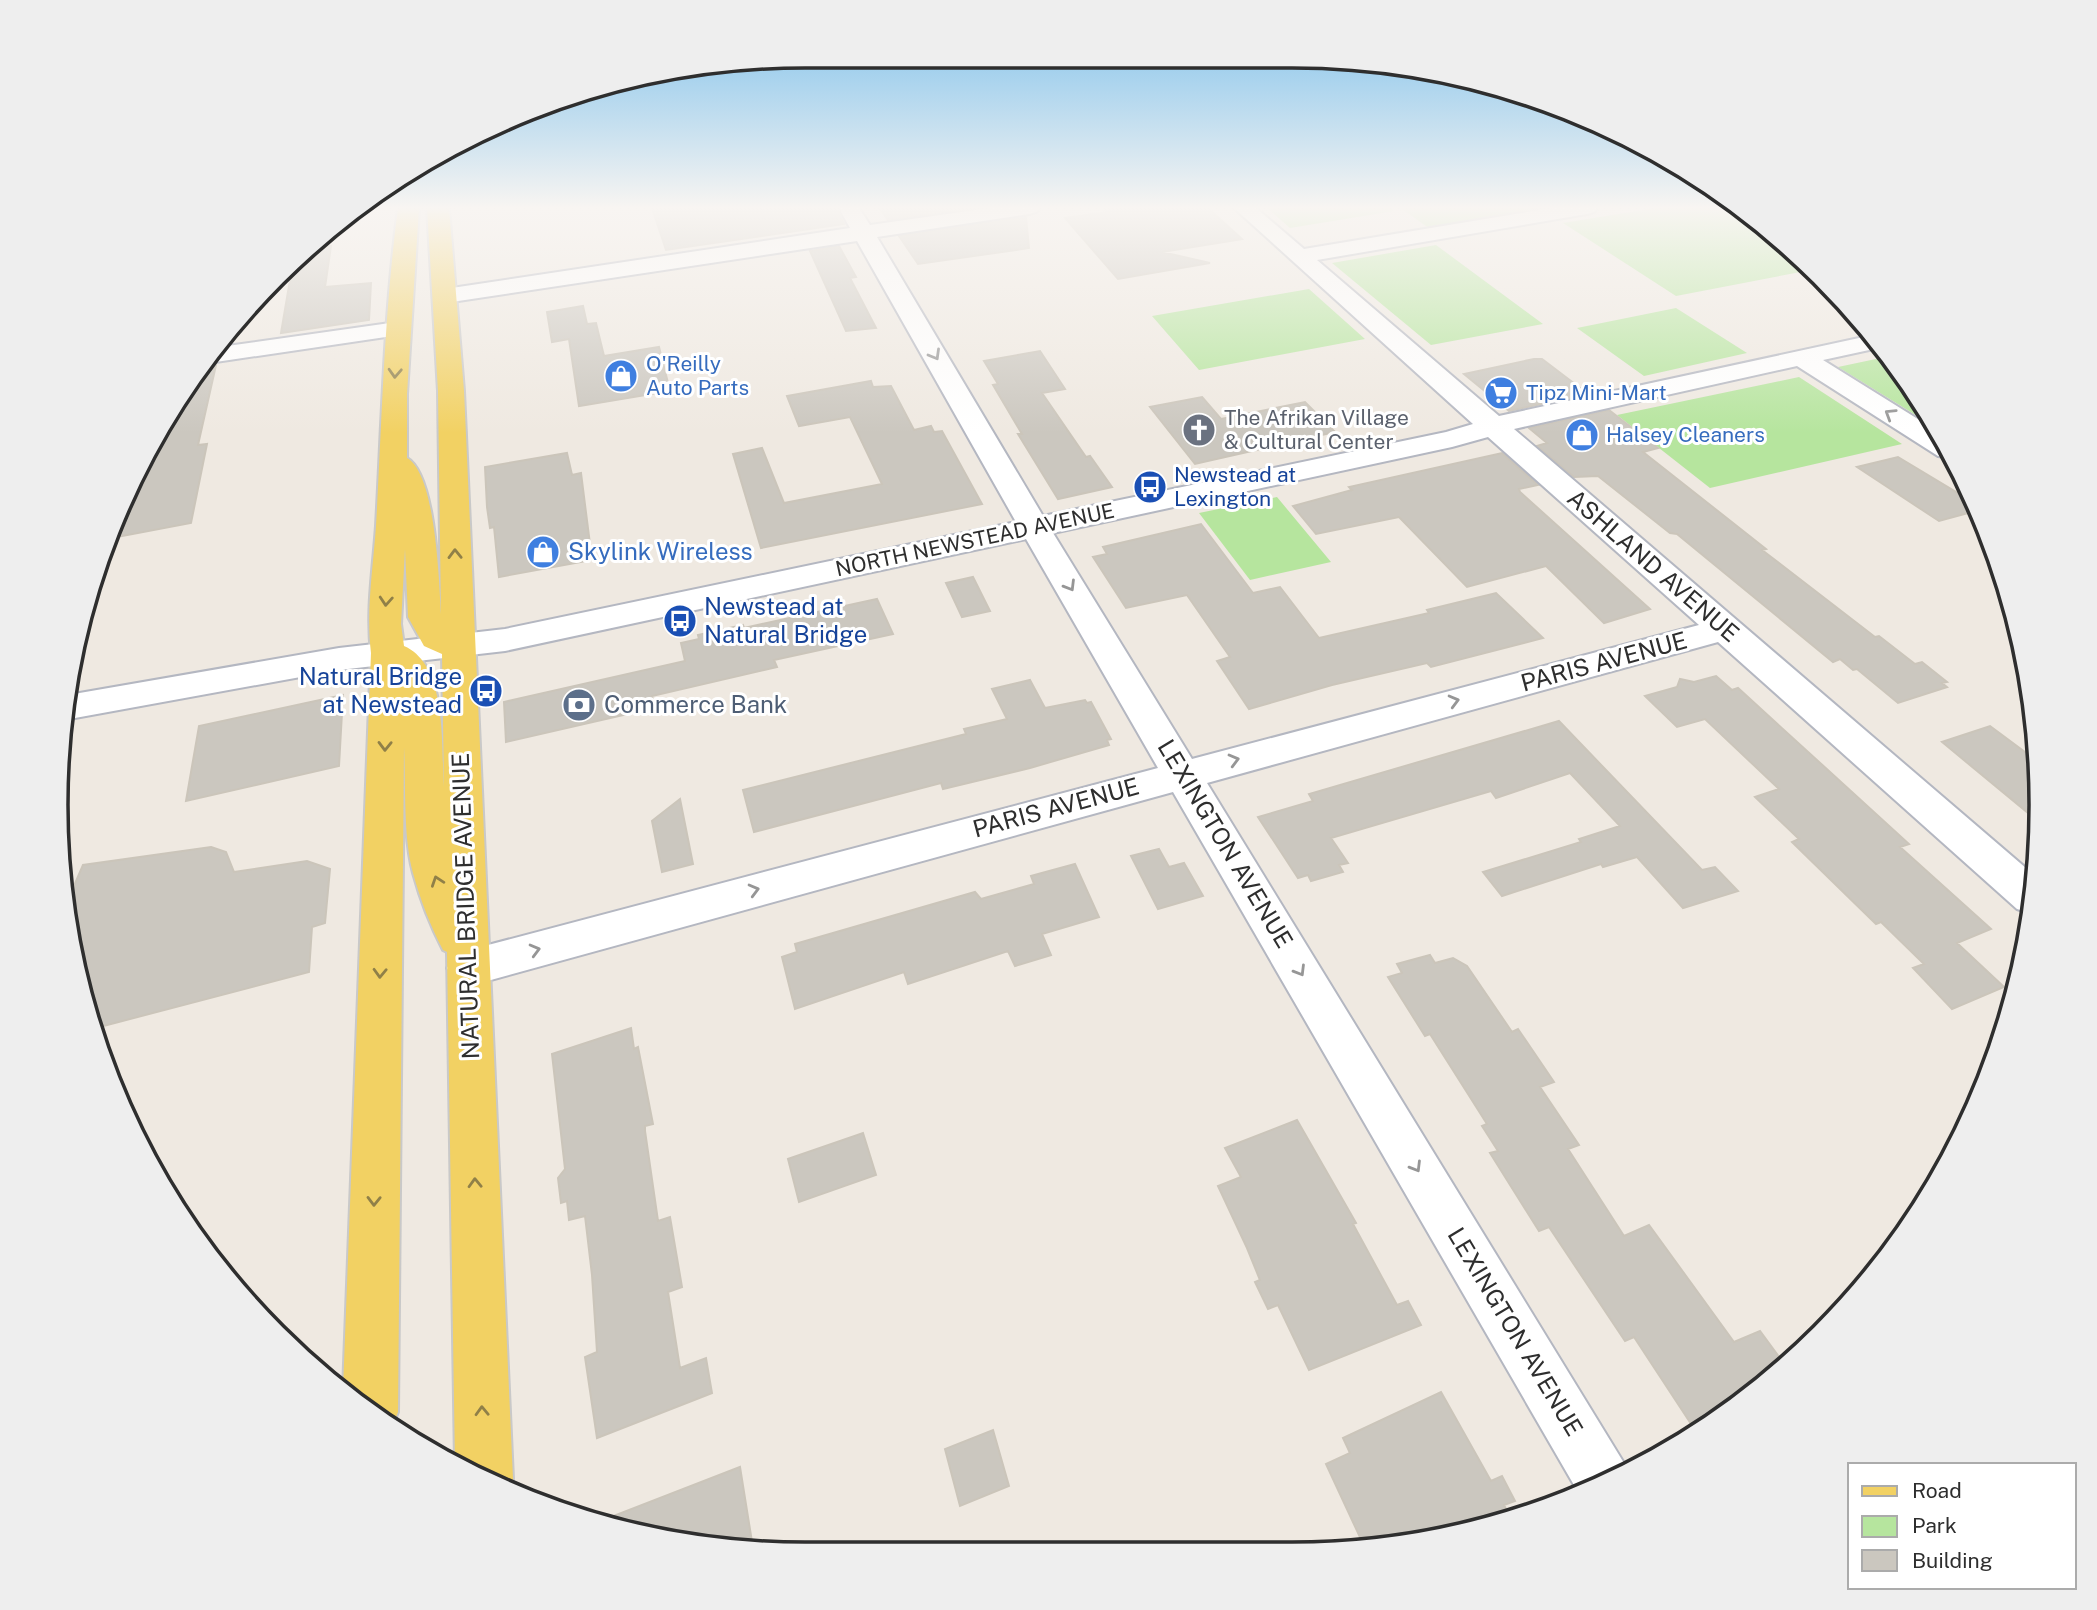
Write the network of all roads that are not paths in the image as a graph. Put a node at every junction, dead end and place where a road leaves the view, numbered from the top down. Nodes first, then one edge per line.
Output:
1 (401, 283) edge
2 (444, 283) edge
3 (531, 283) edge
4 (893, 283) edge
5 (1332, 283) edge
6 (445, 296) junction
7 (397, 329) junction
8 (1867, 344) edge
9 (221, 355) edge
10 (1800, 358) junction
11 (1494, 426) junction
12 (1932, 440) edge
13 (393, 450) junction
14 (1036, 527) junction
15 (1725, 629) junction
16 (457, 647) junction
17 (388, 653) junction
18 (75, 706) edge
19 (1183, 773) junction
20 (2023, 889) edge
21 (469, 968) junction
22 (370, 1400) edge
23 (484, 1468) edge
24 (1600, 1474) edge

1 - 7 main road
2 - 6 main road, NATURAL BRIDGE AVENUE
3 - 6 street
4 -> 14 street, LEXINGTON AVENUE
5 - 11 street, ASHLAND AVENUE
16 -> 6 main road, NATURAL BRIDGE AVENUE
7 - 9 street
7 -> 13 main road
8 - 10 street, NORTH NEWSTEAD AVENUE
10 - 11 street, NORTH NEWSTEAD AVENUE
12 -> 10 street
11 - 14 street, NORTH NEWSTEAD AVENUE
11 - 15 street, ASHLAND AVENUE
13 - 16 main road
13 -> 17 main road
14 - 16 street, NORTH NEWSTEAD AVENUE
14 -> 19 street, LEXINGTON AVENUE
19 -> 15 street, PARIS AVENUE
15 - 20 street, ASHLAND AVENUE
16 - 17 street, NORTH NEWSTEAD AVENUE
16 - 21 main road, NATURAL BRIDGE AVENUE
17 - 18 street, NORTH NEWSTEAD AVENUE
21 -> 17 main road
17 -> 22 main road
21 -> 19 street, PARIS AVENUE
19 -> 24 street, LEXINGTON AVENUE
23 -> 21 main road, NATURAL BRIDGE AVENUE

